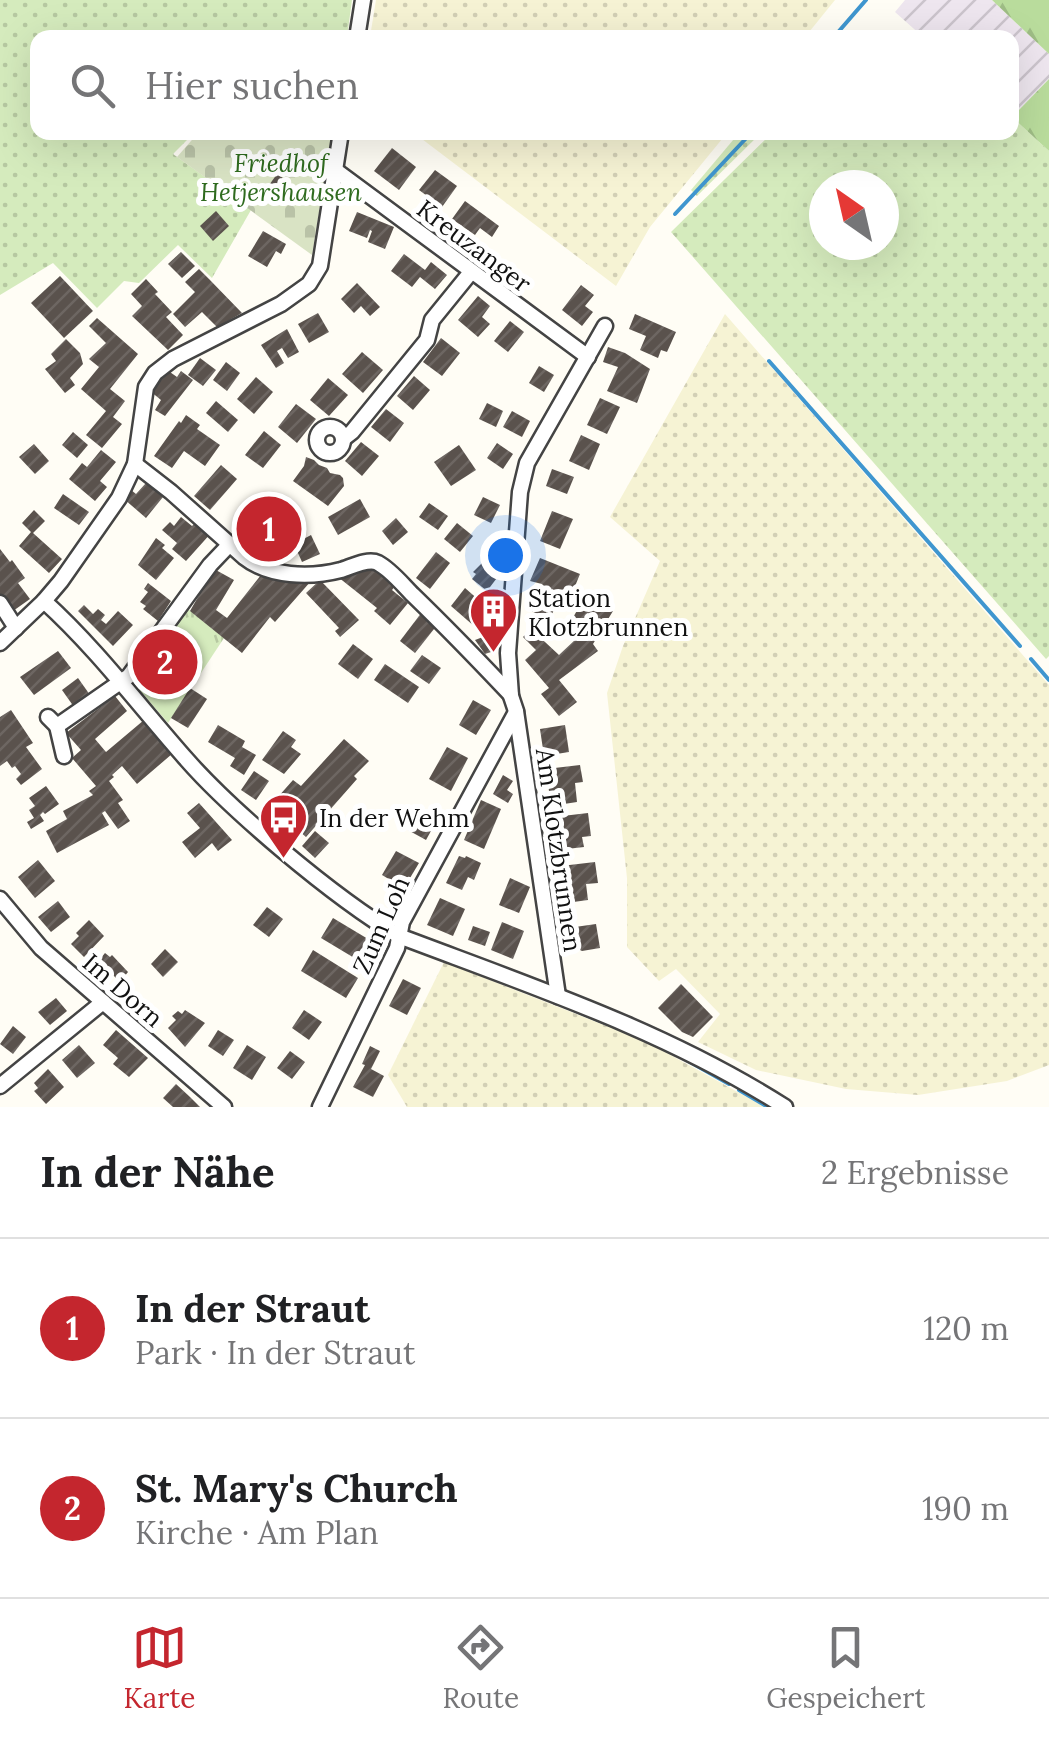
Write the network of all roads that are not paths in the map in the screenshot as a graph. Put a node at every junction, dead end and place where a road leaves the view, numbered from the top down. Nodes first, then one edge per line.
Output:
1 (363, 0) edge
2 (358, 30) edge
3 (340, 140) edge
4 (335, 170) junction
5 (472, 272) junction
6 (605, 326) dead end
7 (588, 357) junction
8 (343, 439) dead end
9 (135, 464) junction
10 (230, 544) junction
11 (44, 602) junction
12 (0, 603) edge
13 (16, 628) junction
14 (0, 642) edge
15 (121, 682) junction
16 (512, 696) junction
17 (516, 711) junction
18 (64, 756) dead end
19 (0, 899) edge
20 (400, 936) junction
21 (558, 996) junction
22 (103, 1002) junction
23 (0, 1086) edge
24 (224, 1107) edge
25 (320, 1107) edge
26 (786, 1107) edge

1 - 2 street
3 - 4 street
4 - 5 street, Kreuzanger
4 - 9 street
5 - 7 street, Kreuzanger
5 - 8 street
6 - 7 street, Am Klotzbrunnen
7 - 16 street, Am Klotzbrunnen
9 - 10 street
9 - 11 street
10 - 15 street
10 - 16 street
11 - 13 street
11 - 15 street
12 - 13 street
13 - 14 street
15 - 18 street
15 - 20 street
16 - 17 street, Am Klotzbrunnen
17 - 20 street, Zum Loh
17 - 21 street, Am Klotzbrunnen
19 - 22 street, Im Dorn
20 - 21 street
20 - 25 street, Zum Loh
21 - 26 street
22 - 23 street
22 - 24 street, Im Dorn

